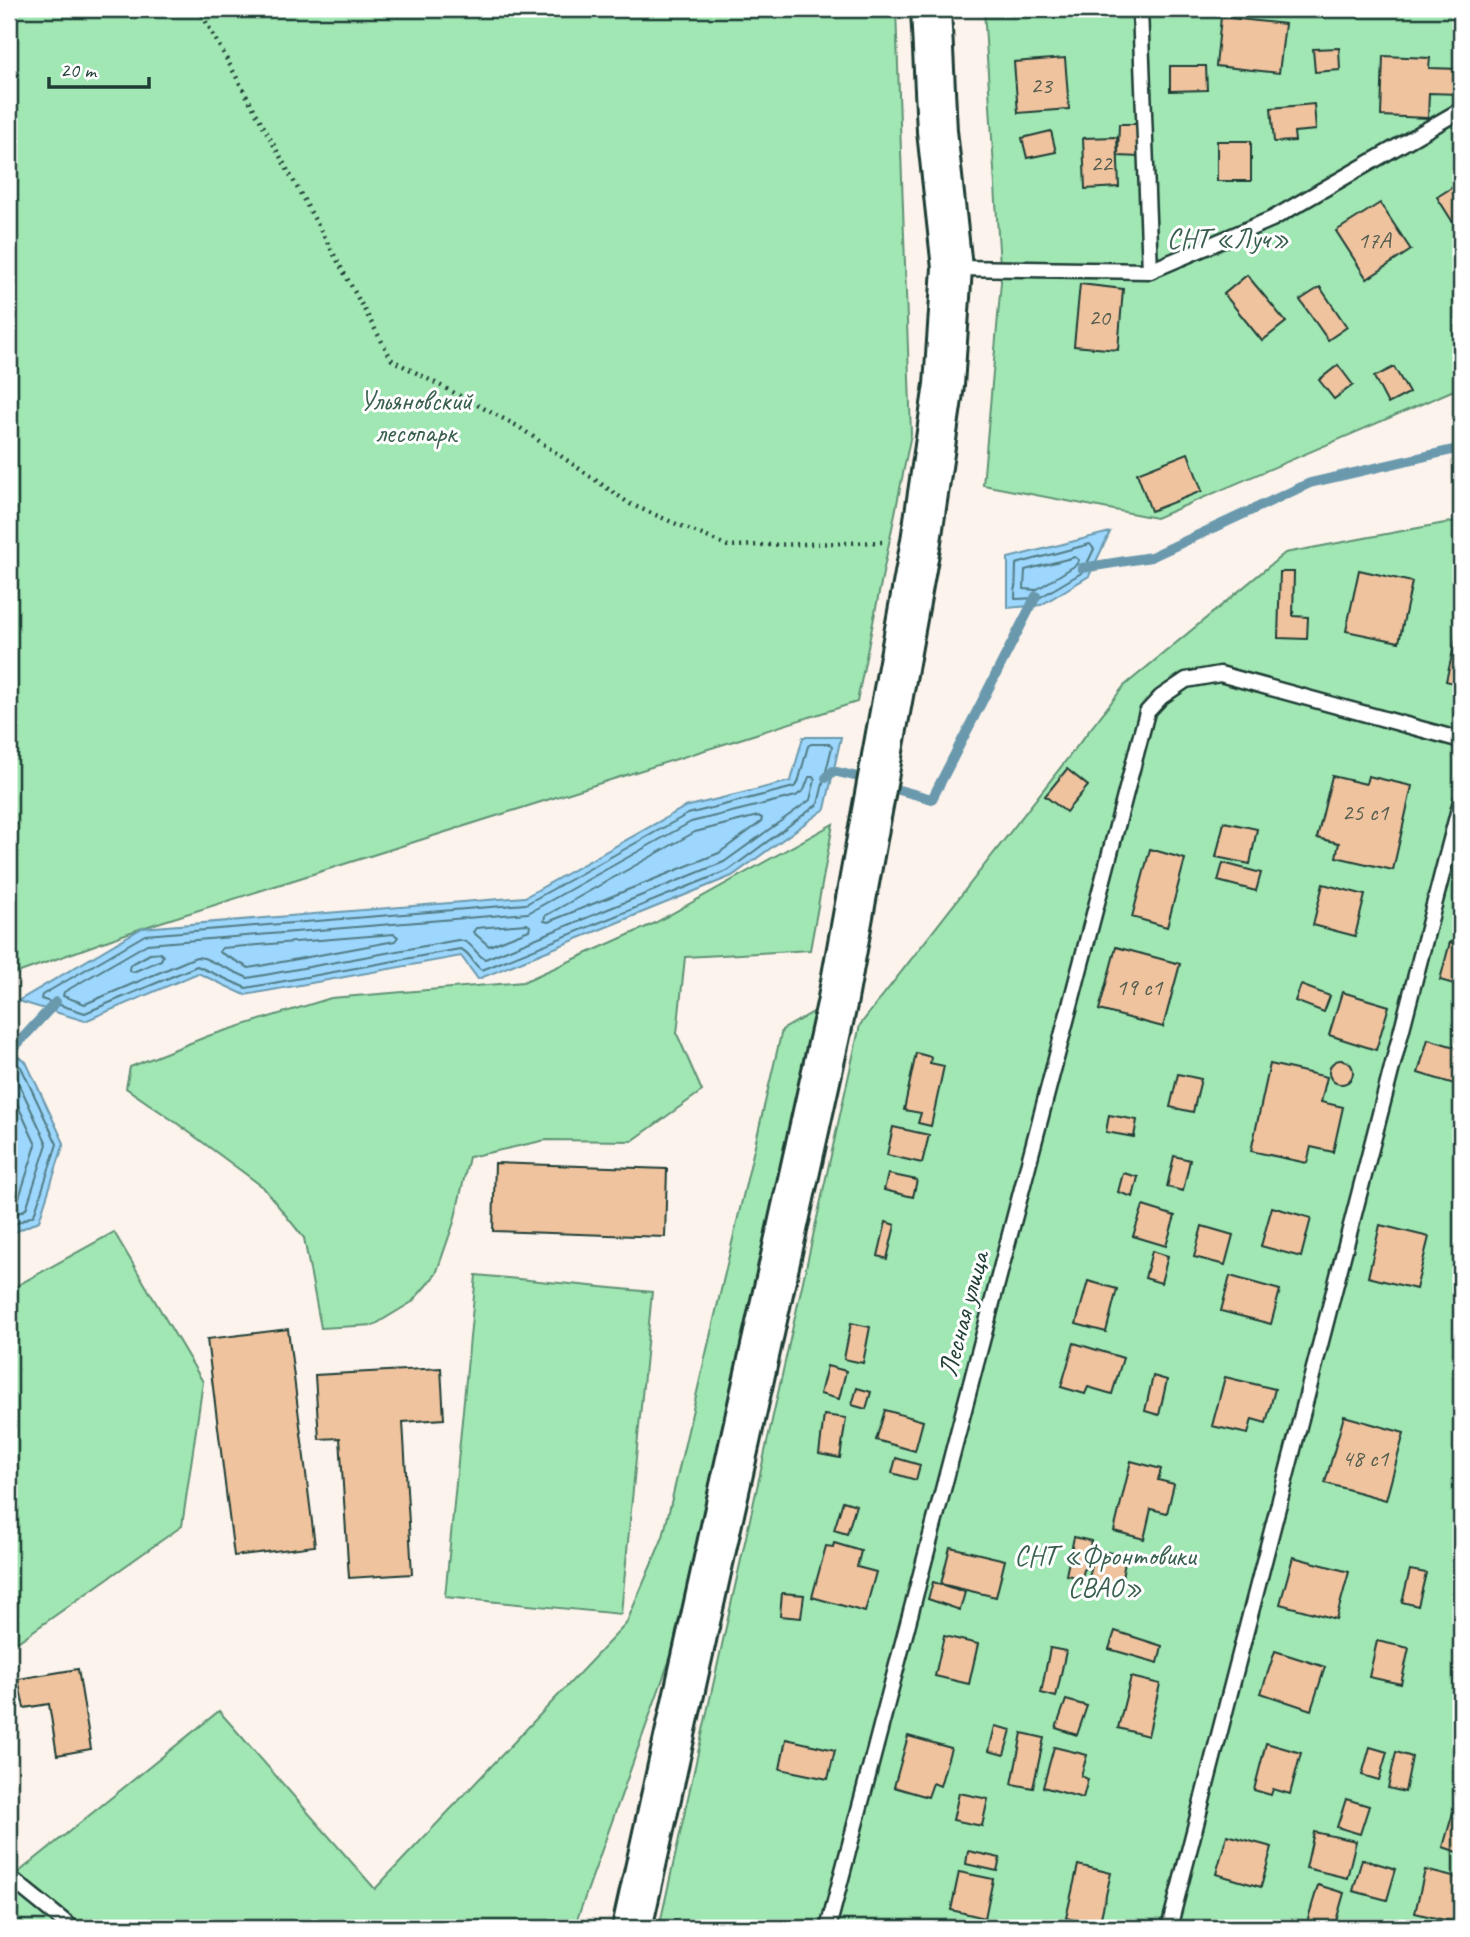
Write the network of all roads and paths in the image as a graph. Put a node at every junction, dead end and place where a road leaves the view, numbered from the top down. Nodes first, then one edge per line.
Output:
1 (199, 9) edge
2 (931, 9) edge
3 (1140, 9) edge
4 (1461, 110) edge
5 (952, 268) junction
6 (1150, 271) junction
7 (921, 541) junction
8 (1461, 740) edge
9 (1461, 800) edge
10 (9, 1877) edge
11 (72, 1928) edge
12 (632, 1928) edge
13 (828, 1928) edge
14 (1169, 1928) edge

1 - 7 path
2 - 5 street
3 - 6 lane
4 - 6 lane
5 - 6 lane
5 - 7 street
7 - 12 street
8 - 13 lane, Лесная улица
9 - 14 lane
10 - 11 lane

